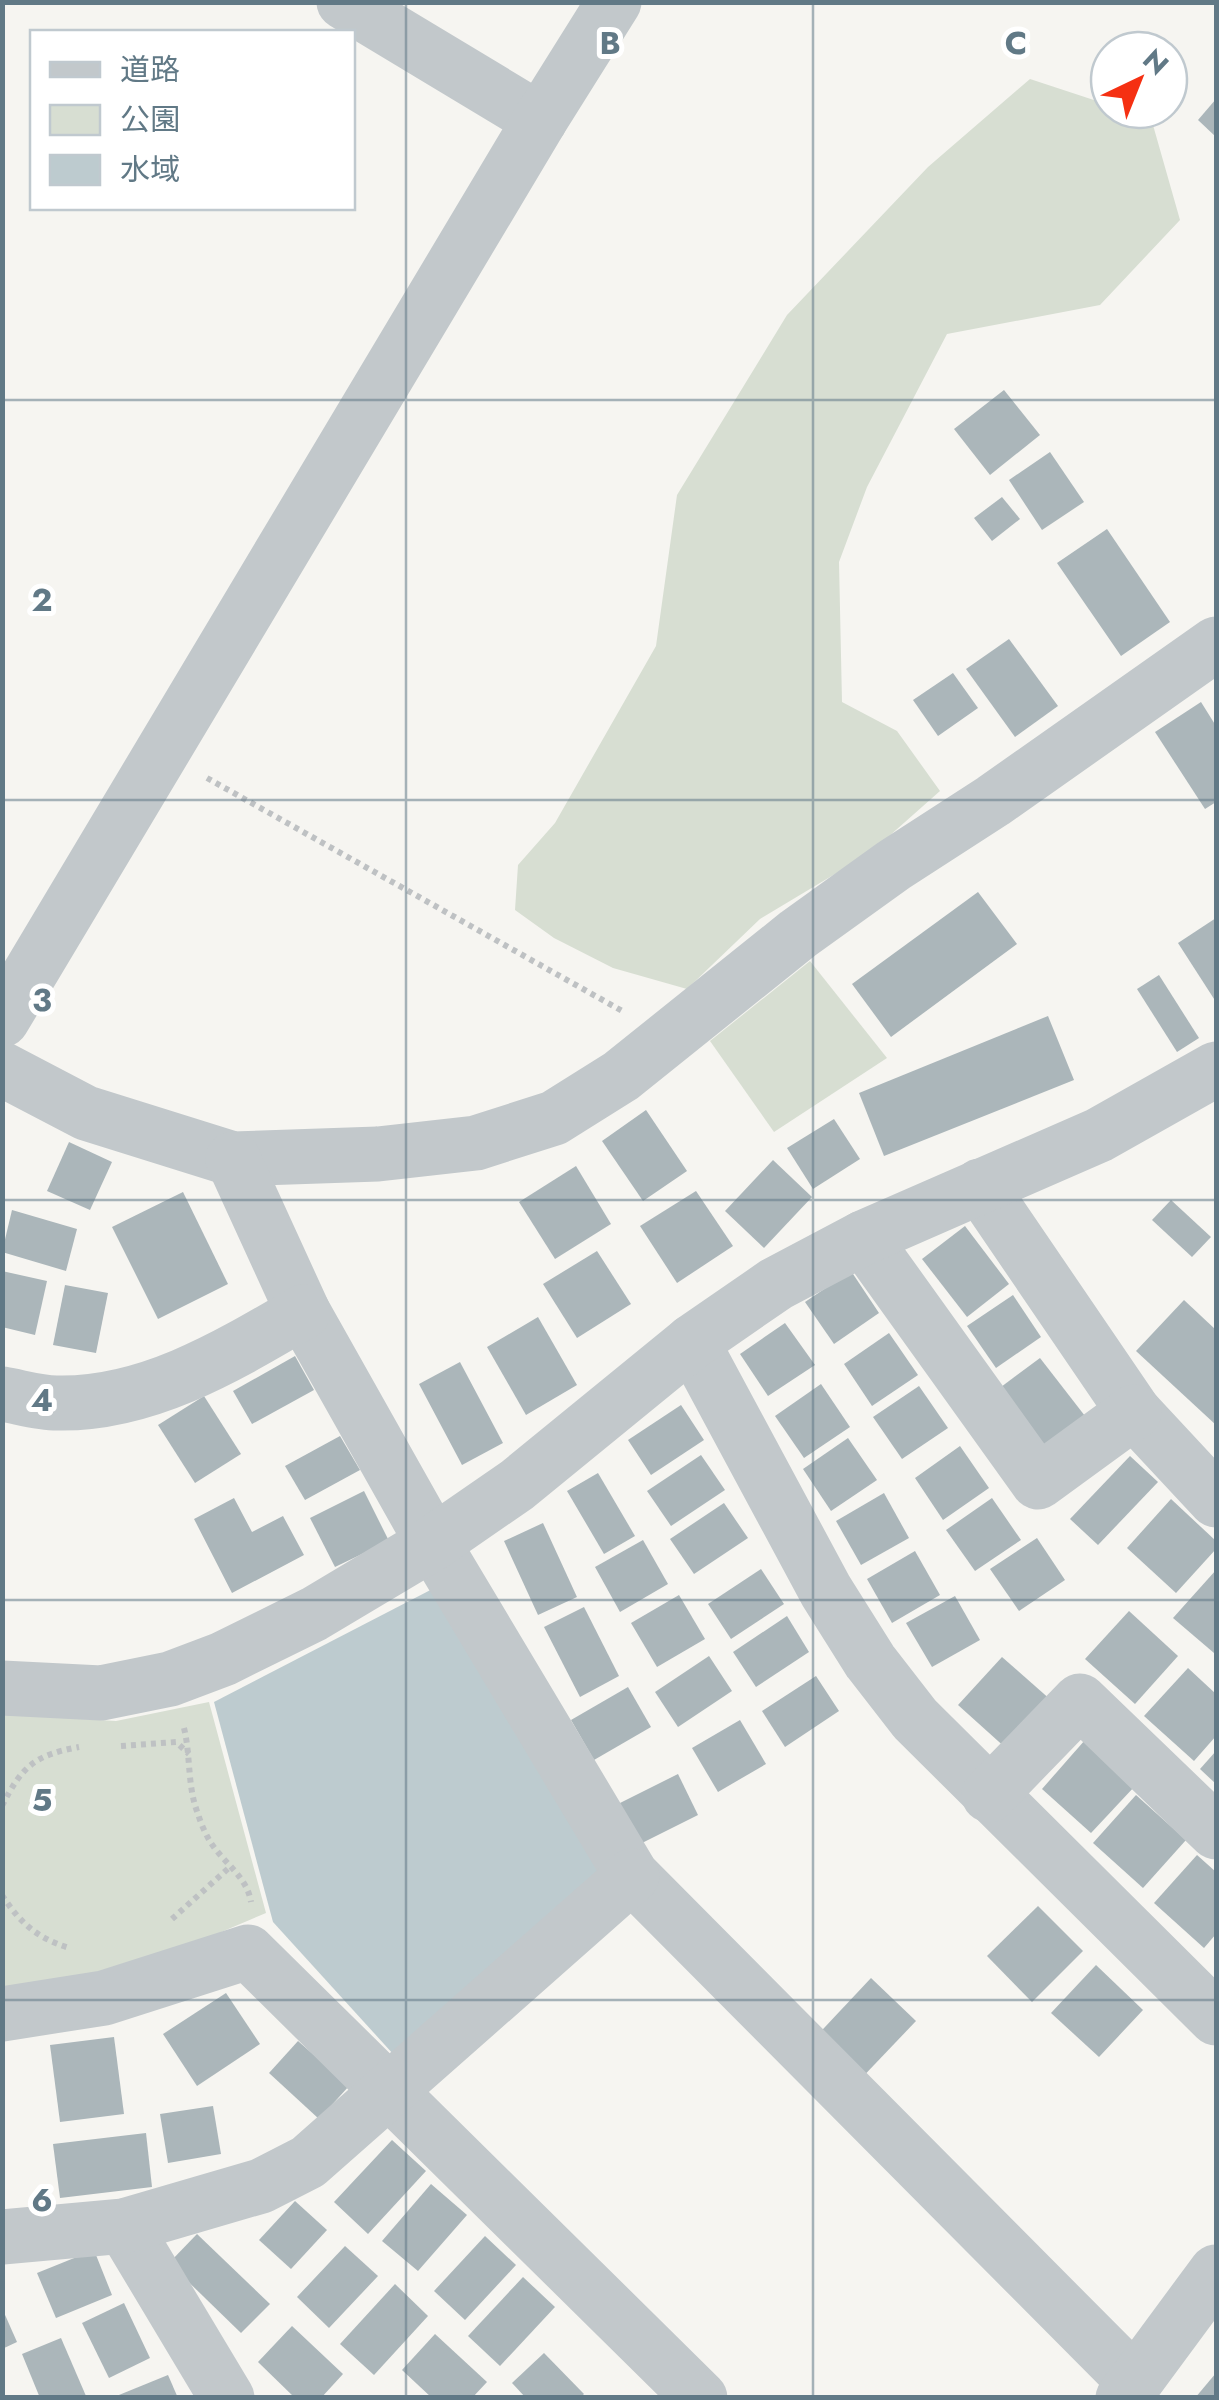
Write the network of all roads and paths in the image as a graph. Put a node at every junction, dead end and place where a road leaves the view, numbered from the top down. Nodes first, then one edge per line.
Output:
1 (344, 2) edge
2 (614, 2) edge
3 (540, 120) junction
4 (1210, 662) edge
5 (162, 753) junction
6 (2, 1020) edge
7 (670, 1038) junction
8 (2, 1069) edge
9 (1216, 1069) edge
10 (233, 1159) junction
11 (980, 1186) junction
12 (863, 1238) junction
13 (304, 1312) junction
14 (692, 1342) junction
15 (2, 1394) edge
16 (1134, 1412) junction
17 (1216, 1500) edge
18 (433, 1543) junction
19 (170, 1679) junction
20 (2, 1688) edge
21 (98, 1746) dead end
22 (118, 1746) dead end
23 (190, 1755) junction
24 (989, 1795) junction
25 (2, 1806) edge
26 (1216, 1832) edge
27 (231, 1866) junction
28 (632, 1876) junction
29 (2, 1895) edge
30 (170, 1920) dead end
31 (82, 1952) dead end
32 (248, 1952) junction
33 (1206, 1986) edge
34 (2, 2014) edge
35 (389, 2092) junction
36 (124, 2226) junction
37 (2, 2237) edge
38 (1216, 2272) edge
39 (1128, 2389) edge
40 (226, 2398) edge
41 (700, 2398) edge

1 - 3 street
2 - 3 street
3 - 5 street
4 - 7 street
5 - 6 street
5 - 7 path
7 - 10 street
8 - 10 street
9 - 11 street
10 - 13 street
11 - 12 street
11 - 16 street
12 - 14 street
12 - 16 street
13 - 15 street
13 - 18 street
14 - 18 street
14 - 24 street
16 - 17 street
18 - 19 street
18 - 28 street
19 - 20 street
19 - 23 path
21 - 25 path
22 - 23 path
23 - 27 path
24 - 26 street
24 - 33 street
27 - 30 path
27 - 32 path
28 - 35 street
28 - 39 street
29 - 31 path
32 - 34 street
32 - 35 street
35 - 36 street
35 - 41 street
36 - 37 street
36 - 40 street
38 - 39 street

